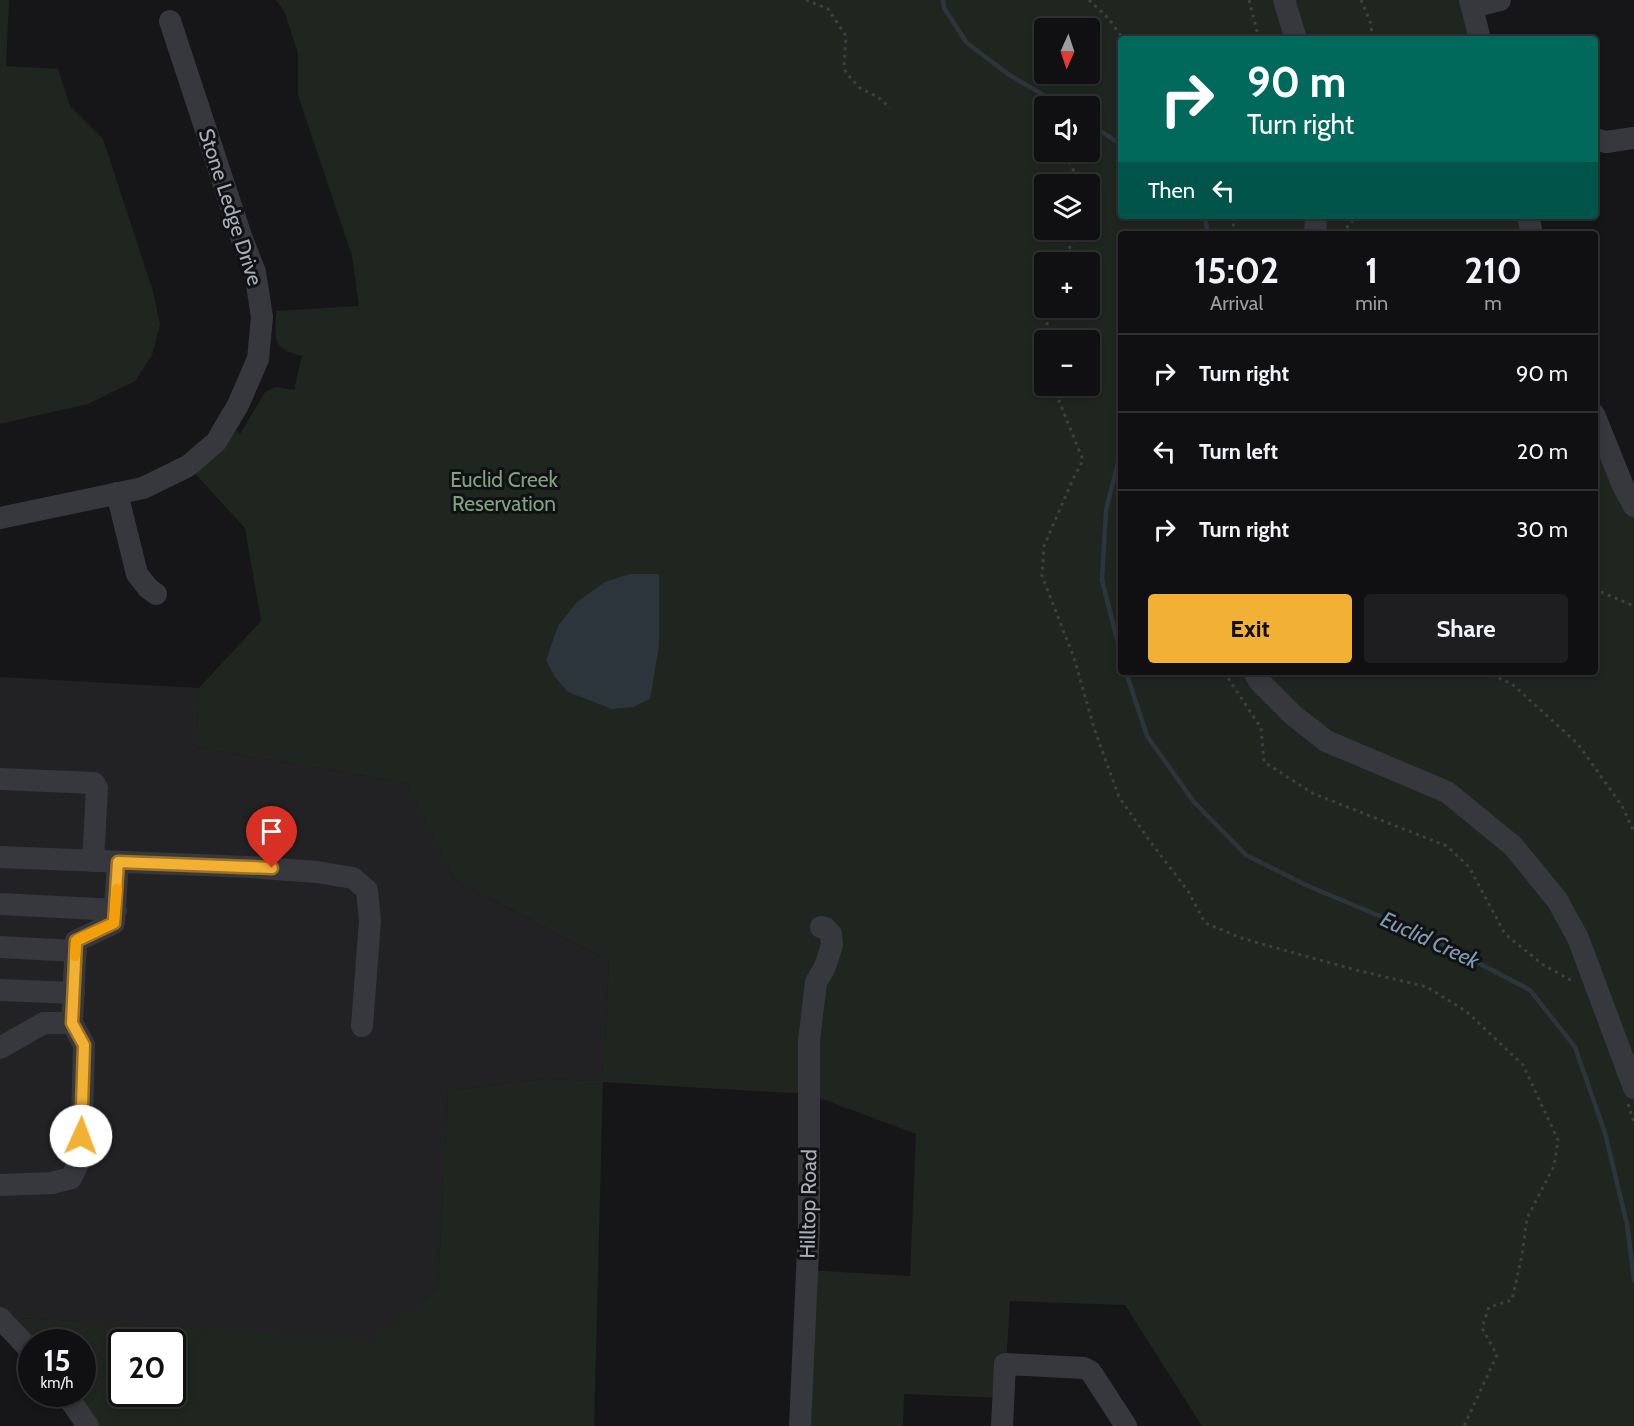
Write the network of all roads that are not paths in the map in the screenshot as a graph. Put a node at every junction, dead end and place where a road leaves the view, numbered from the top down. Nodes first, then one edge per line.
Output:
1 (1284, 0) edge
2 (1500, 0) edge
3 (1471, 4) edge
4 (170, 21) dead end
5 (1295, 36) edge
6 (1479, 36) edge
7 (1634, 138) edge
8 (1598, 140) edge
9 (1598, 424) edge
10 (117, 494) junction
11 (1634, 506) edge
12 (0, 518) edge
13 (156, 594) dead end
14 (1256, 675) edge
15 (0, 779) edge
16 (0, 857) edge
17 (93, 861) junction
18 (118, 862) junction
19 (0, 904) edge
20 (116, 910) junction
21 (820, 927) dead end
22 (0, 947) edge
23 (76, 951) junction
24 (0, 990) edge
25 (74, 993) junction
26 (72, 1023) junction
27 (362, 1026) dead end
28 (0, 1047) edge
29 (1630, 1094) edge
30 (0, 1185) edge
31 (0, 1317) edge
32 (18, 1337) edge
33 (75, 1407) edge
34 (88, 1426) edge
35 (800, 1426) edge
36 (1002, 1426) edge
37 (1126, 1426) edge

1 - 5 street
2 - 3 street
3 - 6 street
4 - 10 street, Stone Ledge Drive
7 - 8 street
9 - 11 street
10 - 12 street, Stone Ledge Drive
10 - 13 street
14 - 29 street
15 - 17 street
16 - 17 street
17 - 18 street
18 - 20 street
18 - 27 street
19 - 20 street
20 - 23 street
21 - 35 street, Hilltop Road
22 - 23 street
23 - 25 street
24 - 25 street
25 - 26 street
26 - 28 street
26 - 30 street
31 - 32 street
33 - 34 street
36 - 37 street

